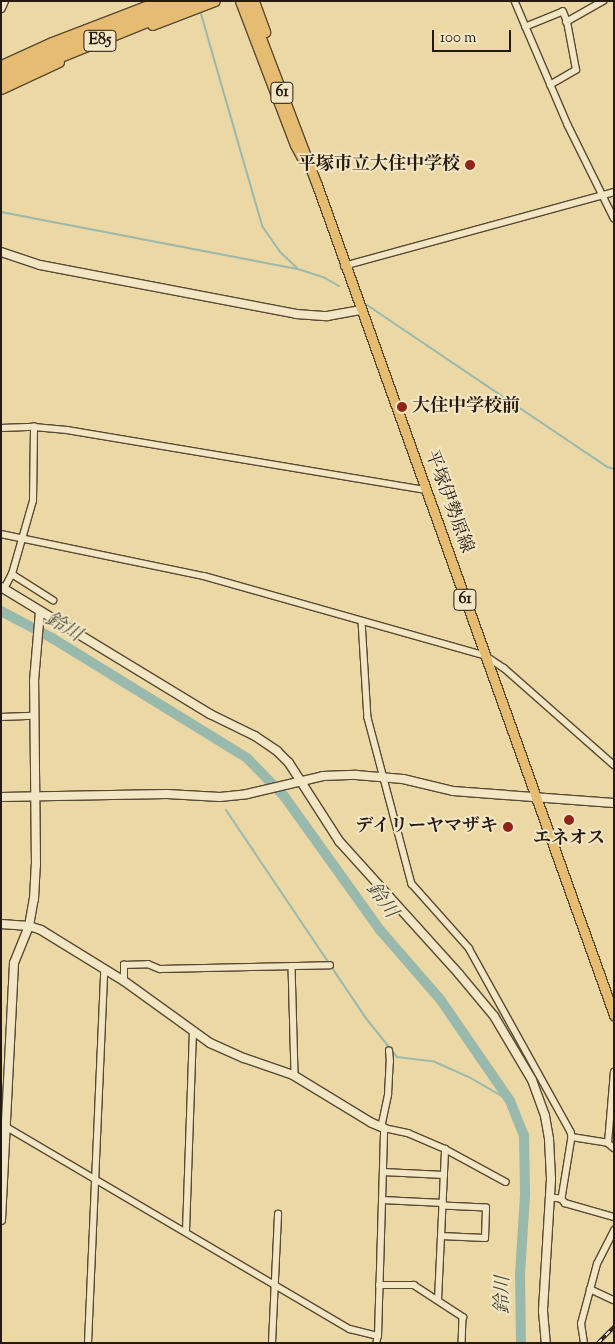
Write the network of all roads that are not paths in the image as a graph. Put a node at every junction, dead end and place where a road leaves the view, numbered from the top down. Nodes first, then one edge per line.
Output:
1 (4, 1) edge
2 (159, 1) edge
3 (178, 1) edge
4 (199, 1) edge
5 (215, 1) edge
6 (240, 1) edge
7 (247, 1) edge
8 (254, 1) edge
9 (515, 1) edge
10 (604, 1) edge
11 (1, 8) edge
12 (567, 22) junction
13 (526, 26) junction
14 (1, 65) edge
15 (1, 73) edge
16 (1, 81) edge
17 (550, 85) junction
18 (1, 89) edge
19 (316, 185) junction
20 (614, 192) edge
21 (602, 195) junction
22 (614, 218) edge
23 (1, 252) edge
24 (344, 266) junction
25 (361, 310) junction
26 (34, 427) junction
27 (1, 428) edge
28 (426, 490) junction
29 (1, 534) edge
30 (24, 538) junction
31 (12, 574) junction
32 (2, 588) edge
33 (53, 600) dead end
34 (40, 613) junction
35 (362, 621) junction
36 (486, 656) junction
37 (33, 716) junction
38 (1, 717) edge
39 (614, 765) edge
40 (383, 776) junction
41 (296, 782) junction
42 (35, 796) junction
43 (536, 796) junction
44 (1, 797) edge
45 (614, 803) edge
46 (1, 924) edge
47 (29, 926) junction
48 (330, 965) dead end
49 (292, 966) junction
50 (104, 970) junction
51 (124, 981) junction
52 (614, 1015) edge
53 (193, 1032) junction
54 (389, 1051) dead end
55 (614, 1072) edge
56 (295, 1076) junction
57 (5, 1126) junction
58 (383, 1128) junction
59 (572, 1137) junction
60 (608, 1142) junction
61 (614, 1148) edge
62 (445, 1149) junction
63 (383, 1172) junction
64 (444, 1175) junction
65 (95, 1177) junction
66 (506, 1182) dead end
67 (550, 1198) junction
68 (562, 1199) junction
69 (382, 1200) junction
70 (443, 1204) junction
71 (1, 1212) edge
72 (278, 1214) dead end
73 (614, 1217) edge
74 (1, 1220) edge
75 (614, 1230) edge
76 (186, 1231) junction
77 (441, 1236) junction
78 (275, 1283) junction
79 (379, 1284) junction
80 (590, 1288) junction
81 (438, 1300) junction
82 (614, 1300) edge
83 (378, 1340) edge
84 (88, 1343) edge
85 (272, 1343) edge
86 (462, 1343) edge
87 (546, 1343) edge
88 (584, 1343) edge

1 - 11 street
2 - 14 main road
3 - 15 highway, E85
4 - 16 highway, E85
5 - 18 main road
6 - 19 main road
7 - 19 main road, 平塚伊勢原線 / 61
8 - 19 main road
9 - 13 street
10 - 12 street
12 - 13 street
12 - 17 street
13 - 17 street
17 - 21 street
19 - 24 main road, 平塚伊勢原線 / 61
20 - 21 street
21 - 22 street
21 - 24 street
23 - 25 street
24 - 25 main road, 平塚伊勢原線 / 61
25 - 28 main road, 平塚伊勢原線 / 61
26 - 27 street
26 - 28 street
26 - 30 street
28 - 36 main road, 平塚伊勢原線 / 61
29 - 30 street
30 - 31 street
30 - 35 street
31 - 32 street
31 - 33 street
32 - 34 street
34 - 37 street
34 - 41 street
35 - 36 street
35 - 40 street
36 - 39 street
36 - 43 main road, 平塚伊勢原線 / 61
37 - 38 street
37 - 42 street
40 - 41 street
40 - 43 street
40 - 59 street
41 - 42 street
41 - 67 street
42 - 44 street
42 - 47 street
43 - 45 street
43 - 52 main road, 平塚伊勢原線 / 61
46 - 47 street
47 - 50 street
47 - 57 street
48 - 49 street
49 - 51 street
49 - 56 street
50 - 51 street
50 - 65 street
51 - 53 street
53 - 56 street
53 - 76 street
54 - 58 street
55 - 60 street
56 - 58 street
57 - 65 street
57 - 71 street
58 - 62 street
58 - 63 street
59 - 60 street
59 - 68 street
60 - 61 street
62 - 64 street
62 - 66 street
63 - 64 street
63 - 69 street
64 - 70 street
65 - 76 street
65 - 84 street
67 - 68 street
67 - 87 street
68 - 73 street
69 - 70 street
69 - 79 street
70 - 77 street
70 - 77 street
71 - 74 street
72 - 78 street
75 - 80 street
76 - 78 street
77 - 81 street
78 - 83 street
78 - 85 street
79 - 81 street
79 - 83 street
80 - 82 street
80 - 88 street
81 - 86 street

